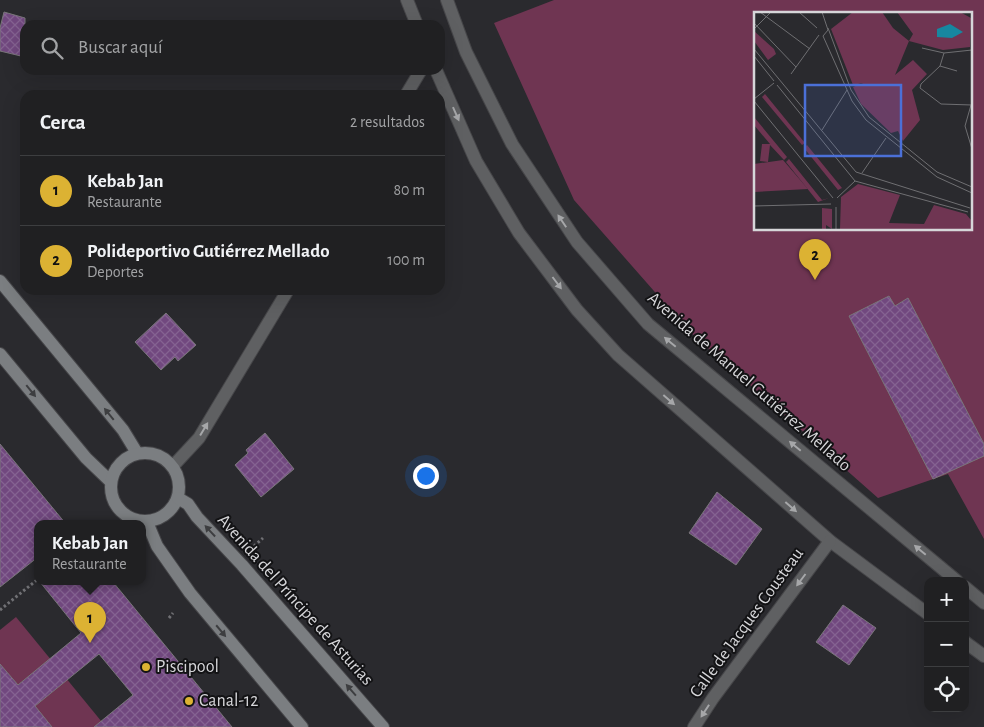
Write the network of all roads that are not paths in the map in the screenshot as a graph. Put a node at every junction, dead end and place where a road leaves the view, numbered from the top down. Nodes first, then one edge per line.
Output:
1 (408, 0) edge
2 (447, 0) edge
3 (415, 20) edge
4 (418, 75) edge
5 (438, 75) edge
6 (409, 90) edge
7 (445, 90) edge
8 (445, 90) edge
9 (0, 281) edge
10 (285, 295) edge
11 (0, 354) edge
12 (137, 453) junction
13 (173, 466) junction
14 (111, 482) junction
15 (178, 498) junction
16 (138, 520) edge
17 (147, 522) joint
18 (830, 541) junction
19 (952, 577) edge
20 (969, 590) edge
21 (984, 603) edge
22 (924, 611) edge
23 (969, 645) edge
24 (984, 656) edge
25 (302, 727) edge
26 (383, 727) edge
27 (694, 727) edge

1 - 3 street
19 -> 2 street, Avenida de Manuel Gutiérrez Mellado
4 - 6 street
5 -> 7 street
8 -> 18 street
12 -> 9 street
13 -> 10 street
11 -> 14 street
12 - 13 street
12 - 14 street
13 - 15 street
14 - 16 street
15 - 17 street
26 -> 15 street, Avenida del Príncipe de Asturias
17 -> 25 street
18 - 22 street
18 -> 27 street, Calle de Jacques Cousteau
20 - 21 street
23 - 24 street

